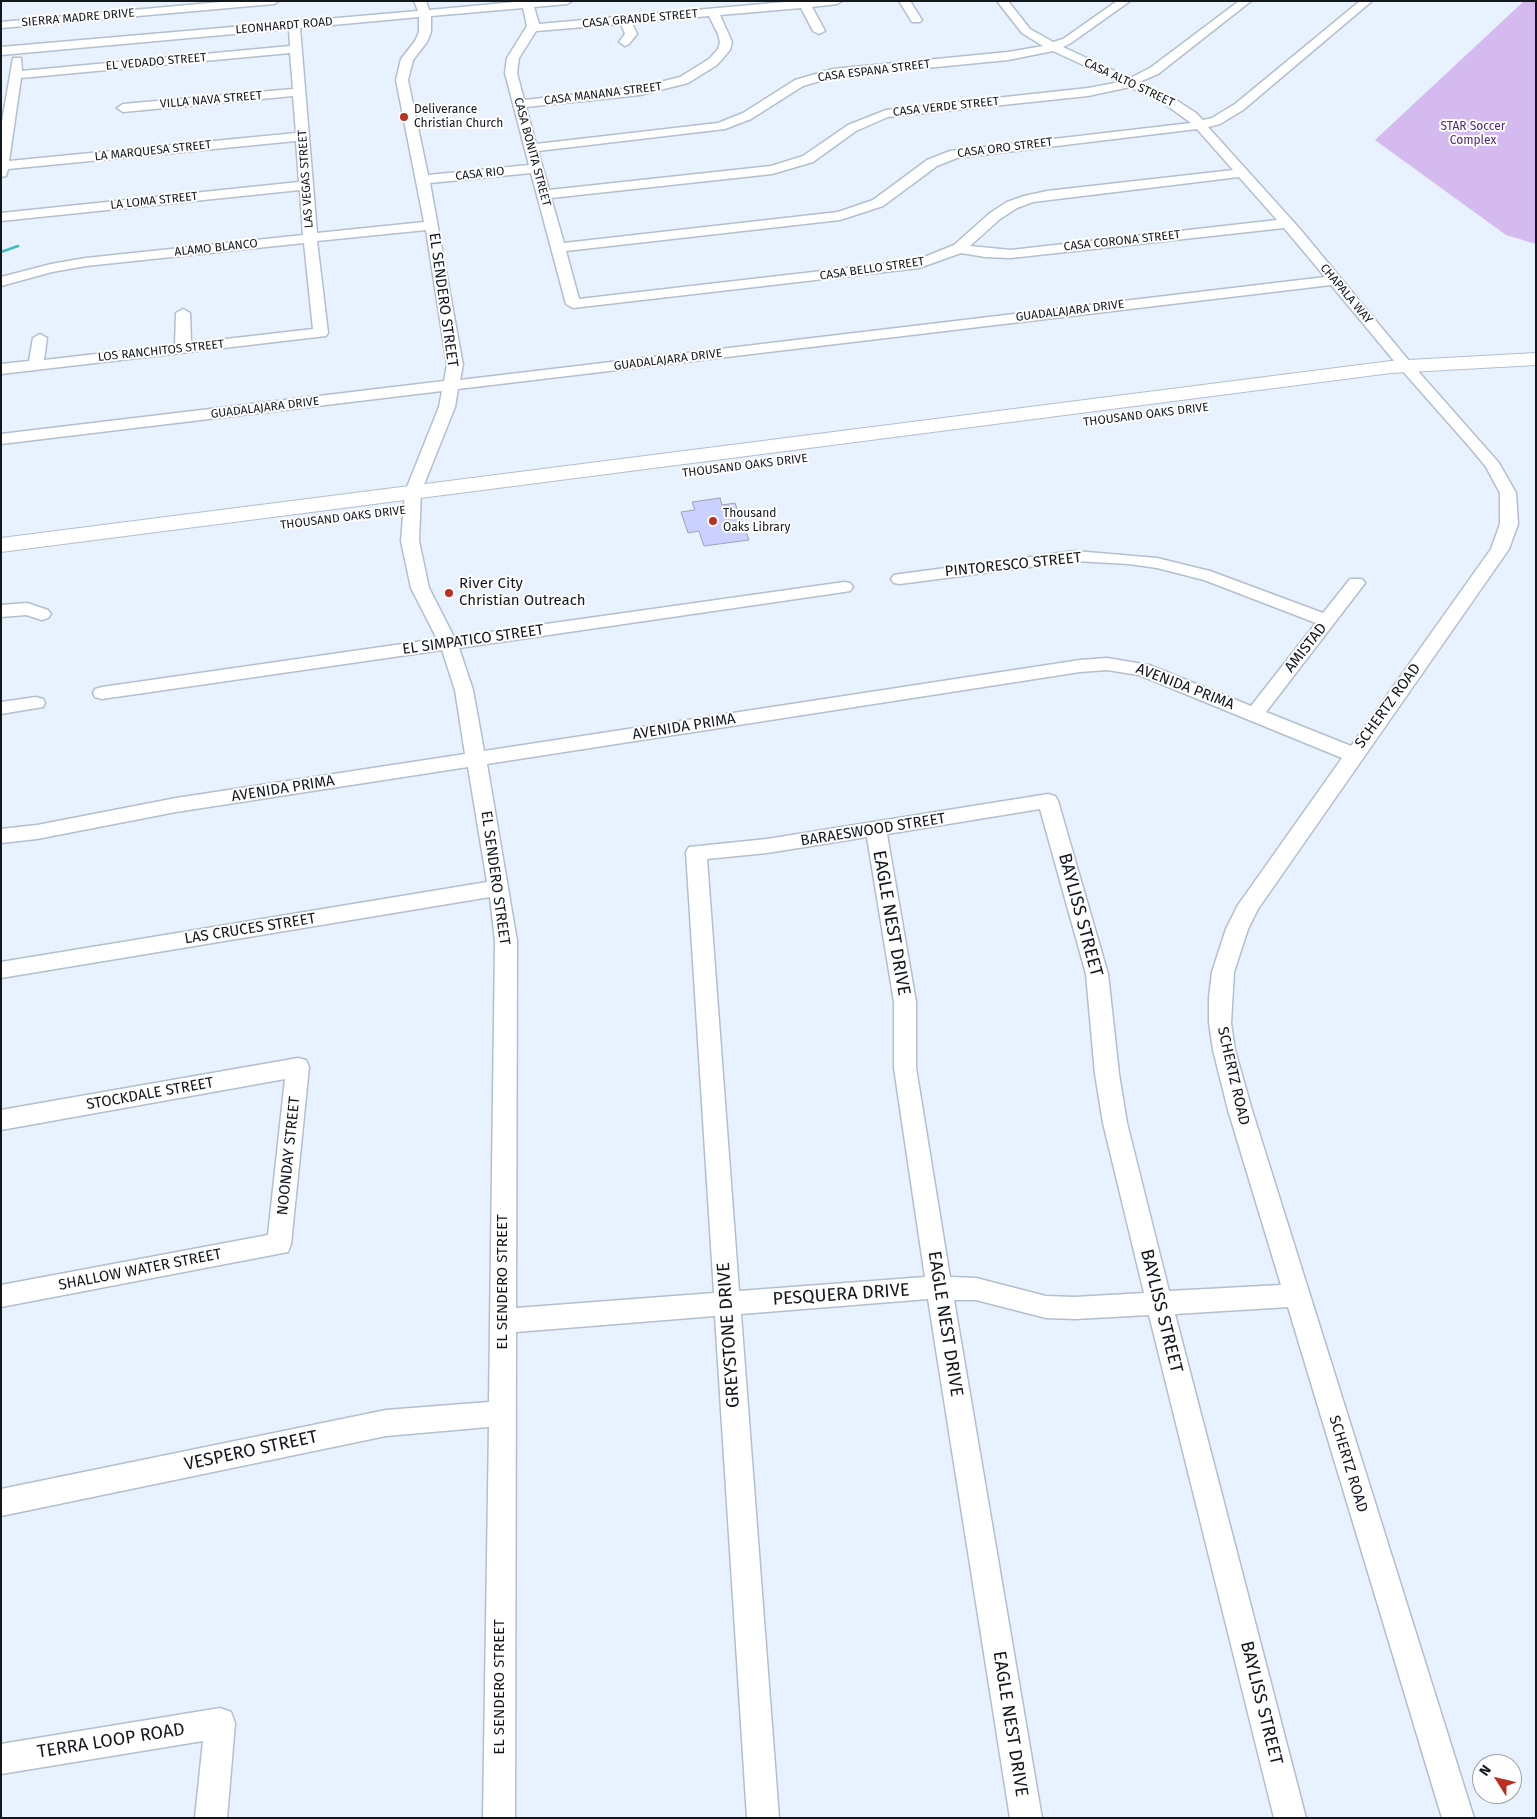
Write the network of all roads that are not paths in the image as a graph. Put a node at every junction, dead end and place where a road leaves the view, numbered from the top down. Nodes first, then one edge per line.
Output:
1 (274, 1) edge
2 (567, 1) edge
3 (837, 1) edge
4 (904, 1) edge
5 (1002, 1) edge
6 (1125, 1) edge
7 (1246, 1) edge
8 (1367, 1) edge
9 (805, 4) junction
10 (527, 5) junction
11 (161, 6) edge
12 (423, 7) edge
13 (713, 12) junction
14 (625, 20) junction
15 (916, 20) dead end
16 (1, 25) edge
17 (294, 25) junction
18 (532, 28) junction
19 (819, 31) dead end
20 (625, 42) dead end
21 (1054, 47) junction
22 (296, 49) junction
23 (19, 50) junction
24 (1, 51) edge
25 (16, 75) junction
26 (1130, 83) junction
27 (299, 92) junction
28 (520, 104) junction
29 (124, 108) dead end
30 (1201, 125) junction
31 (303, 136) junction
32 (531, 148) junction
33 (537, 168) junction
34 (2, 169) edge
35 (1243, 173) junction
36 (423, 180) junction
37 (307, 185) junction
38 (544, 195) junction
39 (1, 217) edge
40 (1287, 223) junction
41 (432, 225) junction
42 (310, 238) junction
43 (558, 248) junction
44 (958, 248) junction
45 (1334, 280) junction
46 (1, 282) edge
47 (573, 304) joint
48 (183, 313) dead end
49 (321, 334) joint
50 (40, 338) dead end
51 (183, 349) junction
52 (1536, 359) edge
53 (36, 365) junction
54 (1, 369) edge
55 (1412, 373) junction
56 (452, 385) junction
57 (1, 439) edge
58 (412, 500) junction
59 (1, 545) edge
60 (1, 563) edge
61 (900, 579) dead end
62 (1356, 583) dead end
63 (844, 587) dead end
64 (1, 611) edge
65 (42, 614) dead end
66 (1327, 621) junction
67 (449, 643) junction
68 (102, 693) dead end
69 (36, 703) dead end
70 (1, 708) edge
71 (1255, 714) junction
72 (1353, 755) junction
73 (477, 759) junction
74 (1048, 801) joint
75 (876, 829) junction
76 (1, 836) edge
77 (696, 852) joint
78 (499, 888) junction
79 (1, 970) edge
80 (298, 1067) joint
81 (1, 1120) edge
82 (279, 1244) joint
83 (939, 1288) junction
84 (1296, 1295) junction
85 (1, 1296) edge
86 (727, 1303) junction
87 (1159, 1303) junction
88 (503, 1321) junction
89 (503, 1413) junction
90 (1, 1503) edge
91 (1, 1759) edge
92 (211, 1818) edge
93 (499, 1818) edge
94 (763, 1818) edge
95 (1026, 1818) edge
96 (1290, 1818) edge
97 (1458, 1818) edge

1 - 11 street, SIERRA MADRE DRIVE
2 - 10 street, LEONHARDT ROAD
3 - 9 street, CASA GRANDE STREET
4 - 15 street
5 - 21 street, CASA ALTO STREET
6 - 21 street, CASA ESPANA STREET
7 - 26 street, CASA VERDE STREET
8 - 30 street, CASA ORO STREET
9 - 13 street, CASA GRANDE STREET
9 - 19 street
10 - 12 street, LEONHARDT ROAD
10 - 18 street
11 - 16 street, SIERRA MADRE DRIVE
12 - 17 street, LEONHARDT ROAD
12 - 36 street, EL SENDERO STREET
13 - 14 street, CASA GRANDE STREET
13 - 28 street, CASA MANANA STREET
14 - 18 street, CASA GRANDE STREET
14 - 20 street
17 - 22 street, LAS VEGAS STREET
17 - 23 street, LEONHARDT ROAD
18 - 28 street, CASA BONITA STREET
21 - 26 street, CASA ALTO STREET
21 - 32 street, CASA ESPANA STREET
22 - 25 street, EL VEDADO STREET
22 - 27 street, LAS VEGAS STREET
23 - 24 street, LEONHARDT ROAD
23 - 25 street
25 - 34 street
26 - 30 street, CASA ALTO STREET
26 - 38 street, CASA VERDE STREET
27 - 29 street, VILLA NAVA STREET
27 - 31 street, LAS VEGAS STREET
28 - 32 street, CASA BONITA STREET
30 - 35 street, CASA ALTO STREET
30 - 43 street, CASA ORO STREET
31 - 34 street, LA MARQUESA STREET
31 - 37 street, LAS VEGAS STREET
32 - 33 street, CASA BONITA STREET
33 - 36 street, CASA RIO
33 - 38 street, CASA BONITA STREET
35 - 40 street, CASA ALTO STREET
35 - 44 street, CASA BELLO STREET
36 - 41 street, EL SENDERO STREET
37 - 39 street, LA LOMA STREET
37 - 42 street, LAS VEGAS STREET
38 - 43 street, CASA BONITA STREET
40 - 44 street, CASA CORONA STREET
40 - 45 street, CHAPALA WAY
41 - 42 street, ALAMO BLANCO
41 - 56 street, EL SENDERO STREET
42 - 46 street, ALAMO BLANCO
42 - 49 street, LAS VEGAS STREET
43 - 47 street, CASA BONITA STREET
44 - 47 street, CASA BELLO STREET
45 - 55 street, CHAPALA WAY
45 - 56 street, GUADALAJARA DRIVE
48 - 51 street
49 - 51 street, LOS RANCHITOS STREET
50 - 53 street
51 - 53 street, LOS RANCHITOS STREET
52 - 55 main road, THOUSAND OAKS DRIVE
53 - 54 street, LOS RANCHITOS STREET
55 - 58 main road, THOUSAND OAKS DRIVE
55 - 72 street, SCHERTZ ROAD
56 - 57 street, GUADALAJARA DRIVE
56 - 58 street, EL SENDERO STREET
58 - 59 main road, THOUSAND OAKS DRIVE
58 - 60 main road, THOUSAND OAKS DRIVE
58 - 67 street, EL SENDERO STREET
61 - 66 street, PINTORESCO STREET
62 - 66 street, AMISTAD
63 - 67 street, EL SIMPATICO STREET
64 - 65 street
66 - 71 street, AMISTAD
67 - 68 street, EL SIMPATICO STREET
67 - 73 street, EL SENDERO STREET
69 - 70 street
71 - 72 street, AVENIDA PRIMA
71 - 73 street, AVENIDA PRIMA
72 - 84 street, SCHERTZ ROAD
73 - 76 street, AVENIDA PRIMA
73 - 78 street, EL SENDERO STREET
74 - 75 street, BARAESWOOD STREET
74 - 87 street, BAYLISS STREET
75 - 77 street, BARAESWOOD STREET
75 - 83 street, EAGLE NEST DRIVE
77 - 86 street, GREYSTONE DRIVE
78 - 79 street, LAS CRUCES STREET
78 - 88 street, EL SENDERO STREET
80 - 81 street, STOCKDALE STREET
80 - 82 street, NOONDAY STREET
82 - 85 street, SHALLOW WATER STREET
83 - 86 street, PESQUERA DRIVE
83 - 87 street, PESQUERA DRIVE
83 - 95 street, EAGLE NEST DRIVE
84 - 87 street, PESQUERA DRIVE
84 - 97 street, SCHERTZ ROAD
86 - 88 street, PESQUERA DRIVE
86 - 94 street, GREYSTONE DRIVE
87 - 96 street, BAYLISS STREET
88 - 89 street, EL SENDERO STREET
89 - 90 street, VESPERO STREET
89 - 93 street, EL SENDERO STREET
91 - 92 street, TERRA LOOP ROAD

